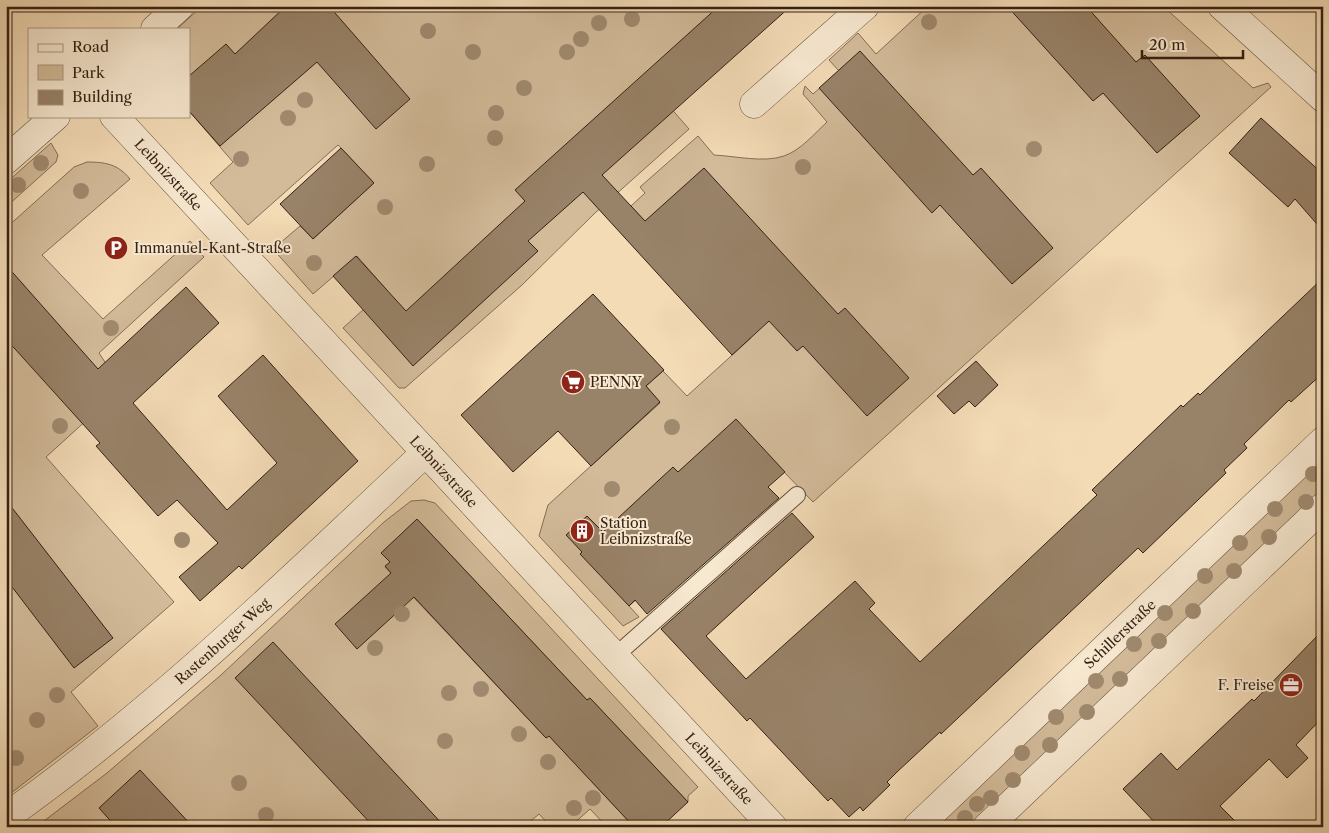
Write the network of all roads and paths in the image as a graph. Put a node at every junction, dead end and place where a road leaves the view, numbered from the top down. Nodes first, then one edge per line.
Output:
1 (180, 6) edge
2 (864, 6) edge
3 (1232, 9) edge
4 (155, 28) edge
5 (1323, 98) edge
6 (754, 104) dead end
7 (54, 118) edge
8 (116, 118) edge
9 (6, 160) edge
10 (1323, 441) edge
11 (426, 452) junction
12 (797, 495) dead end
13 (1323, 507) edge
14 (614, 657) junction
15 (6, 817) edge
16 (773, 827) edge
17 (917, 827) edge
18 (987, 827) edge

1 - 4 street
2 - 6 street
3 - 5 street
7 - 9 street
8 - 11 street, Leibnizstraße
10 - 17 street, Schillerstraße
11 - 14 street, Leibnizstraße
11 - 15 street, Rastenburger Weg
12 - 14 lane
13 - 18 street
14 - 16 street, Leibnizstraße

